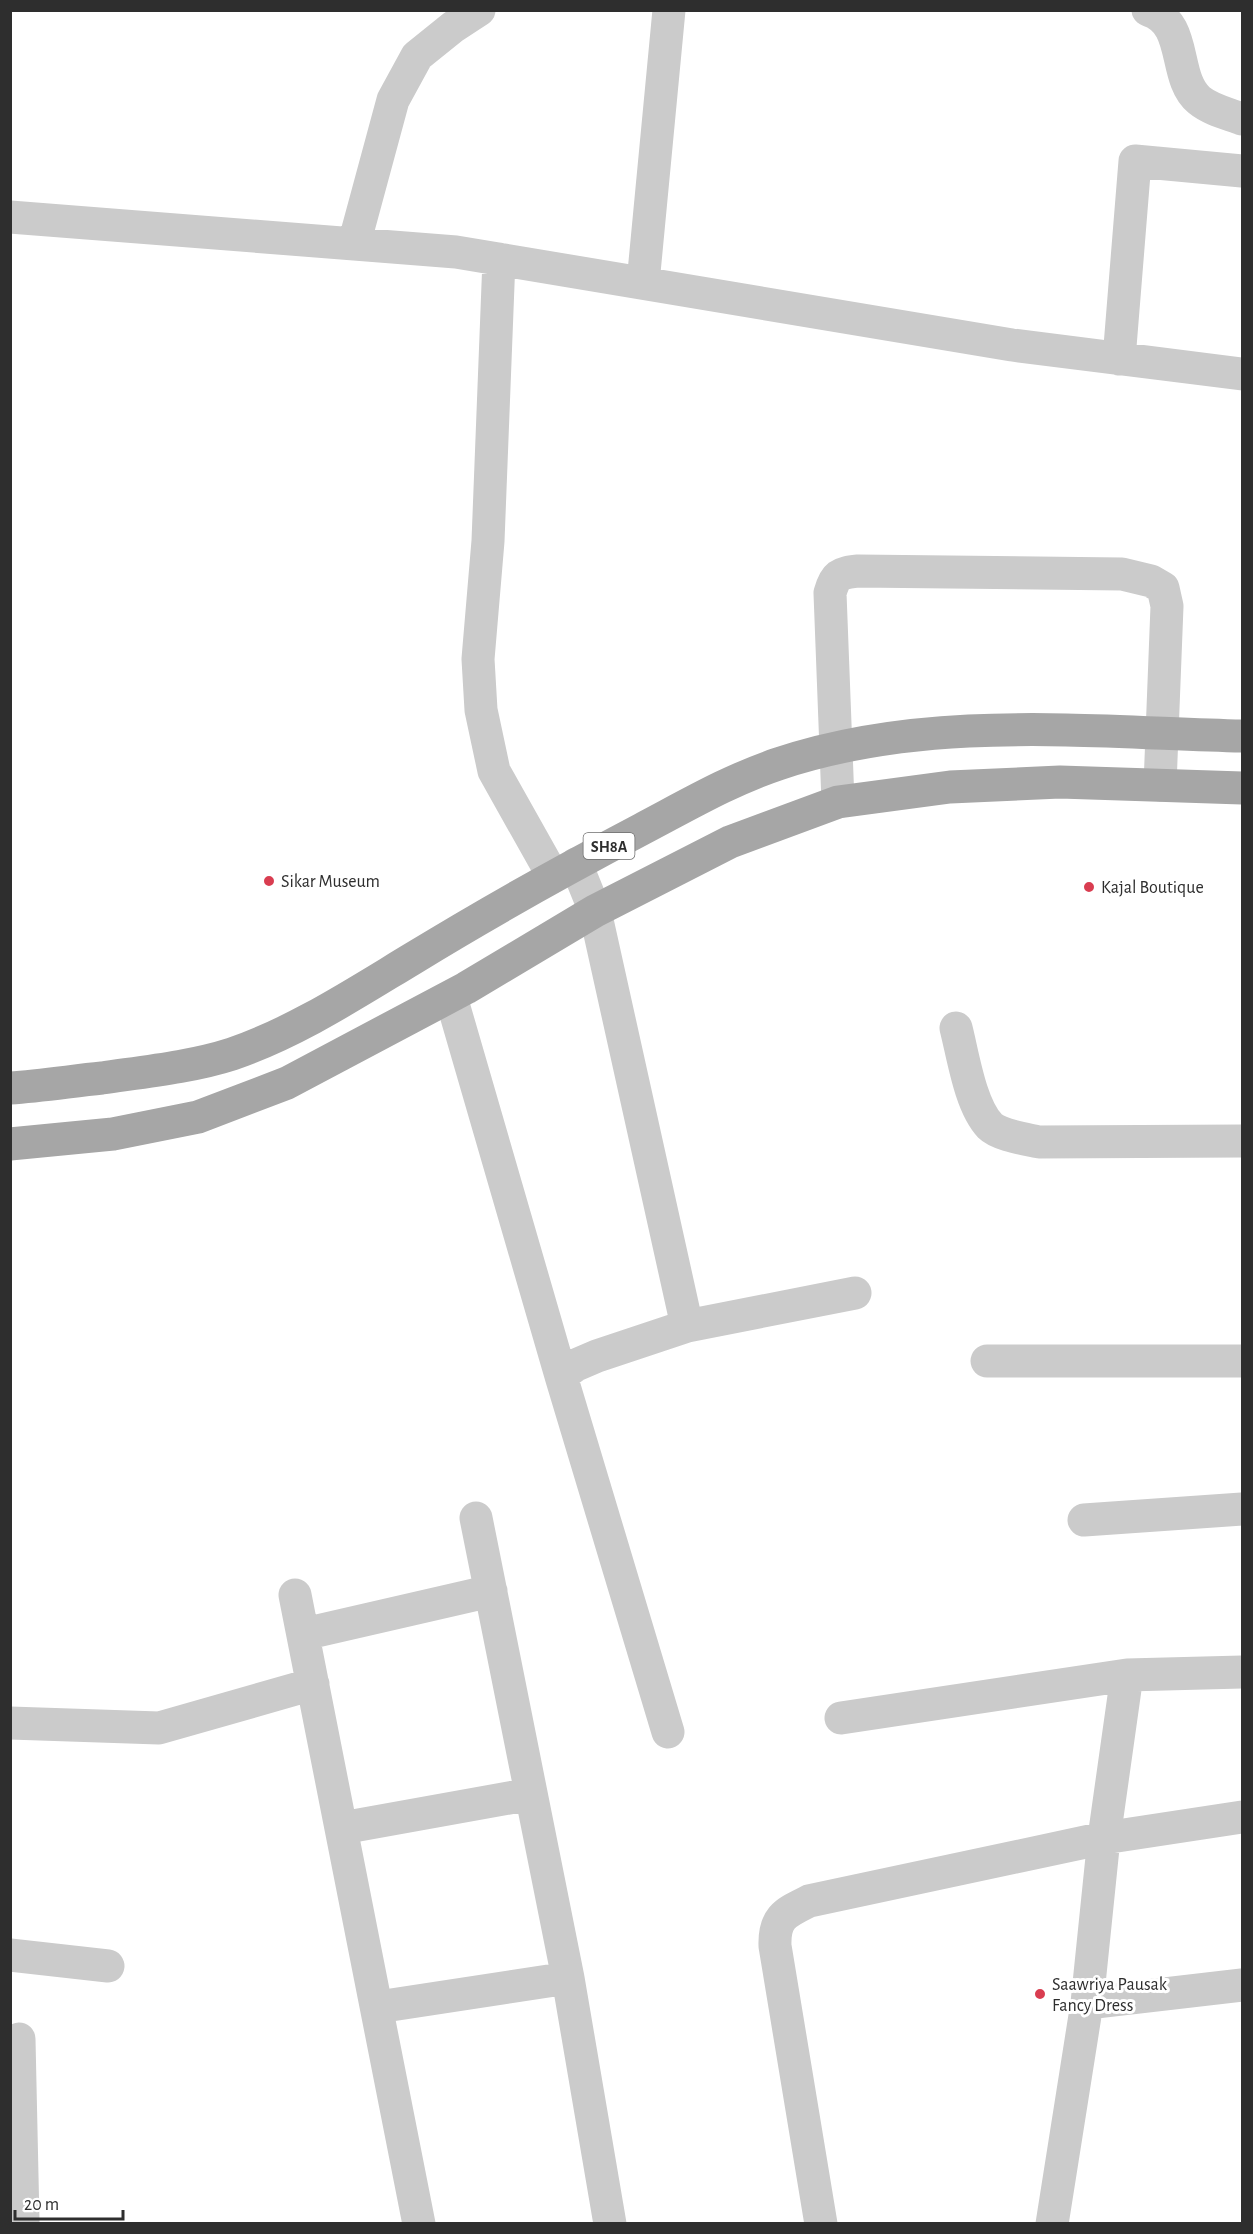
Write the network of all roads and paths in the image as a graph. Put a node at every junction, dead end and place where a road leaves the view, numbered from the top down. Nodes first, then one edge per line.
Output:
1 (479, 10) edge
2 (669, 10) edge
3 (1148, 10) edge
4 (1242, 119) edge
5 (1242, 171) edge
6 (10, 217) edge
7 (354, 244) junction
8 (498, 259) junction
9 (643, 283) junction
10 (1119, 359) junction
11 (1242, 374) edge
12 (1162, 734) junction
13 (1242, 736) edge
14 (836, 747) junction
15 (1160, 785) junction
16 (1242, 788) edge
17 (838, 802) junction
18 (564, 870) junction
19 (596, 911) junction
20 (450, 996) junction
21 (956, 1028) dead end
22 (10, 1088) edge
23 (1242, 1141) edge
24 (10, 1144) edge
25 (855, 1293) dead end
26 (687, 1326) junction
27 (987, 1361) dead end
28 (1242, 1361) edge
29 (561, 1376) junction
30 (1242, 1509) edge
31 (476, 1518) dead end
32 (1084, 1520) dead end
33 (491, 1591) junction
34 (295, 1595) dead end
35 (304, 1634) junction
36 (1242, 1672) edge
37 (1127, 1675) junction
38 (313, 1684) junction
39 (841, 1718) dead end
40 (10, 1723) edge
41 (668, 1732) dead end
42 (531, 1794) junction
43 (1242, 1817) edge
44 (342, 1828) junction
45 (1104, 1838) junction
46 (10, 1955) edge
47 (108, 1966) dead end
48 (568, 1978) junction
49 (1242, 1984) edge
50 (1087, 2003) junction
51 (378, 2007) junction
52 (19, 2039) dead end
53 (19, 2222) edge
54 (419, 2223) edge
55 (610, 2223) edge
56 (821, 2223) edge
57 (1052, 2223) edge

1 - 7 street
2 - 9 street
3 - 4 street
5 - 10 street
6 - 7 street
7 - 8 street
8 - 9 street
8 - 18 street
9 - 10 street
10 - 11 street
12 - 13 main road, SH8A
12 - 14 main road, SH8A
12 - 14 street
12 - 15 street
14 - 17 street
14 - 18 main road, SH8A
15 - 16 main road
15 - 17 main road
17 - 19 main road
18 - 19 street
18 - 22 main road, SH8A
19 - 20 main road
19 - 26 street
20 - 24 main road
20 - 29 street
21 - 23 street
25 - 26 street
26 - 29 street
27 - 28 street
29 - 41 street
30 - 32 street
31 - 33 street
33 - 35 street
33 - 42 street
34 - 35 street
35 - 38 street
36 - 37 street
37 - 39 street
37 - 45 street
38 - 40 street
38 - 44 street
42 - 44 street
42 - 48 street
43 - 45 street
44 - 51 street
45 - 50 street
45 - 56 street
46 - 47 street
48 - 51 street
48 - 55 street
49 - 50 street
50 - 57 street
51 - 54 street
52 - 53 street

